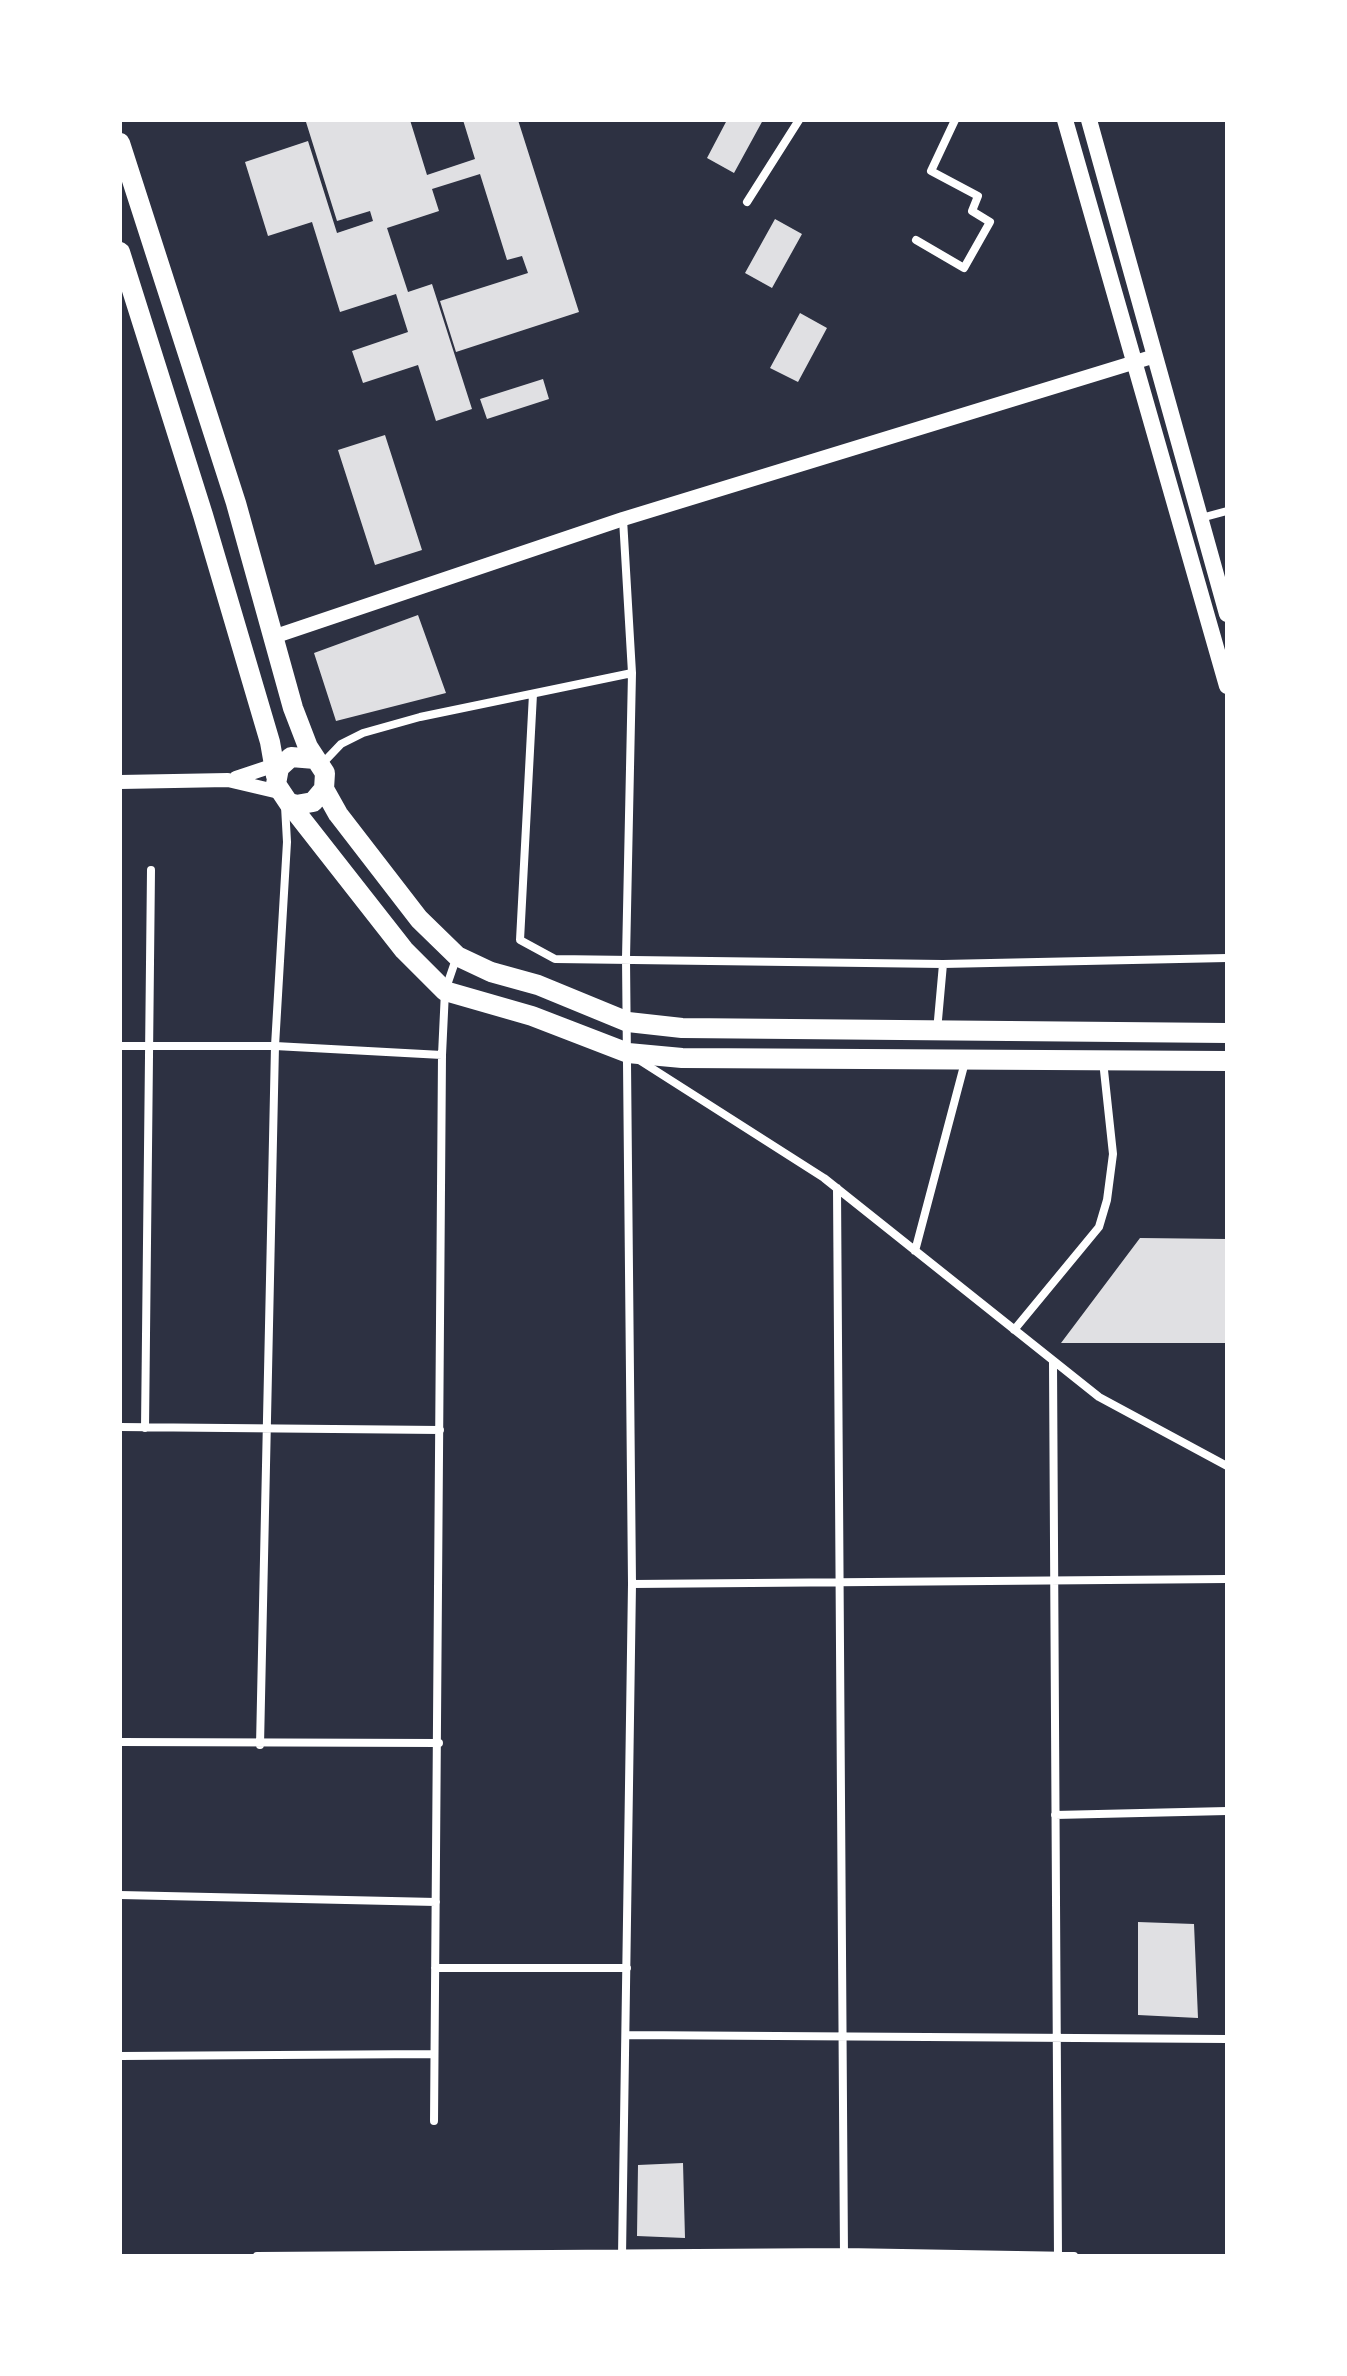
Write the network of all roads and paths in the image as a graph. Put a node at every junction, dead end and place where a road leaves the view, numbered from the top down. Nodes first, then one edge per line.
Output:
1 (799, 120) edge
2 (955, 120) edge
3 (1065, 120) edge
4 (1089, 120) edge
5 (120, 143) edge
6 (747, 202) dead end
7 (916, 240) dead end
8 (154, 247) junction
9 (121, 254) edge
10 (1155, 356) junction
11 (1135, 362) junction
12 (196, 378) junction
13 (165, 391) junction
14 (216, 441) junction
15 (183, 451) junction
16 (236, 503) junction
17 (1227, 511) edge
18 (203, 515) junction
19 (1200, 518) junction
20 (623, 519) junction
21 (1227, 614) edge
22 (273, 637) junction
23 (632, 673) junction
24 (1227, 686) edge
25 (533, 694) junction
26 (318, 762) junction
27 (228, 780) junction
28 (120, 782) edge
29 (281, 783) junction
30 (324, 789) junction
31 (151, 870) dead end
32 (457, 956) junction
33 (626, 958) junction
34 (1227, 958) edge
35 (943, 964) junction
36 (445, 991) junction
37 (628, 1022) junction
38 (937, 1032) junction
39 (1227, 1033) edge
40 (120, 1046) edge
41 (148, 1046) junction
42 (275, 1046) junction
43 (628, 1053) junction
44 (442, 1055) junction
45 (965, 1060) junction
46 (1103, 1061) junction
47 (1227, 1061) edge
48 (837, 1188) junction
49 (915, 1251) junction
50 (1014, 1330) junction
51 (1053, 1363) junction
52 (120, 1427) edge
53 (145, 1428) junction
54 (267, 1428) junction
55 (440, 1430) junction
56 (1227, 1466) edge
57 (1227, 1579) edge
58 (1054, 1580) junction
59 (840, 1582) junction
60 (632, 1584) junction
61 (120, 1742) edge
62 (439, 1743) junction
63 (260, 1745) junction
64 (1227, 1811) edge
65 (1055, 1815) junction
66 (120, 1895) edge
67 (436, 1902) junction
68 (435, 1968) junction
69 (627, 1968) junction
70 (626, 2035) junction
71 (843, 2037) junction
72 (1056, 2038) junction
73 (1227, 2039) edge
74 (434, 2054) junction
75 (120, 2056) edge
76 (434, 2121) dead end
77 (622, 2254) edge
78 (844, 2254) edge
79 (257, 2256) edge
80 (1058, 2256) edge
81 (1074, 2256) edge

1 - 6 street
2 - 7 street
3 - 11 main road
4 - 10 main road
5 - 8 main road
8 - 9 main road
8 - 12 main road
9 - 13 main road
10 - 11 street
10 - 19 main road
11 - 20 street
11 - 24 main road
12 - 13 main road
12 - 14 main road
13 - 15 main road
14 - 15 main road
14 - 16 main road
15 - 18 main road
16 - 18 main road
16 - 22 main road
17 - 19 street
18 - 29 main road
19 - 21 main road
20 - 22 street
20 - 23 street
22 - 26 main road
23 - 25 street
23 - 33 street
25 - 26 street
25 - 33 street
26 - 29 main road
26 - 30 main road
27 - 28 street
27 - 29 street
27 - 29 street
29 - 30 main road
29 - 36 main road
29 - 42 street
30 - 32 main road
31 - 41 street
32 - 36 street
32 - 37 main road
33 - 35 street
33 - 37 street
34 - 35 street
35 - 38 street
36 - 43 main road
36 - 44 street
37 - 38 main road
37 - 43 street
38 - 39 main road
40 - 41 street
41 - 42 street
41 - 53 street
42 - 44 street
42 - 54 street
43 - 45 main road
43 - 48 street
43 - 60 street
44 - 55 street
45 - 46 main road
45 - 49 street
46 - 47 main road
46 - 50 street
48 - 49 street
48 - 59 street
49 - 50 street
50 - 51 street
51 - 56 street
51 - 58 street
52 - 53 street
53 - 54 street
54 - 55 street
54 - 63 street
55 - 62 street
57 - 58 street
58 - 59 street
58 - 65 street
59 - 60 street
59 - 71 street
60 - 69 street
61 - 63 street
62 - 63 street
62 - 67 street
64 - 65 street
65 - 72 street
66 - 67 street
67 - 68 street
68 - 69 street
68 - 74 street
69 - 70 street
70 - 71 street
70 - 77 street
71 - 72 street
71 - 78 street
72 - 73 street
72 - 80 street
74 - 75 street
74 - 76 street
77 - 78 street
77 - 79 street
78 - 80 street
80 - 81 street

